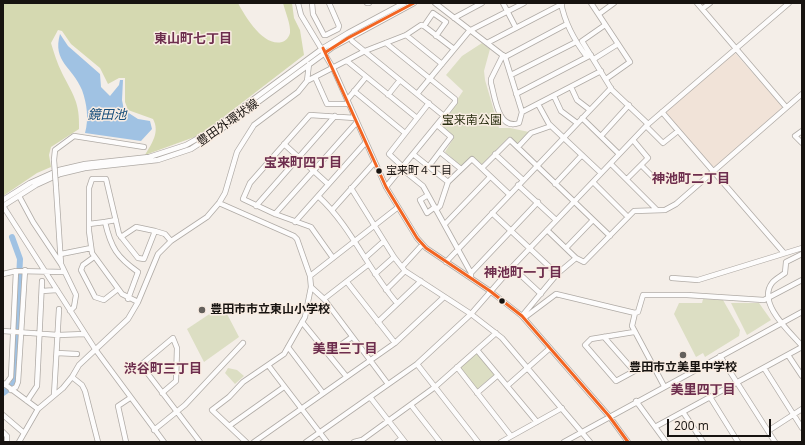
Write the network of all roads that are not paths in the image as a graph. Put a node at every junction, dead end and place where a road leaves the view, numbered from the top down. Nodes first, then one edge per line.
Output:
1 (298, 3) edge
2 (312, 3) edge
3 (329, 3) edge
4 (404, 3) edge
5 (414, 3) edge
6 (482, 3) edge
7 (503, 3) edge
8 (524, 3) edge
9 (591, 3) edge
10 (614, 3) edge
11 (696, 3) edge
12 (710, 3) edge
13 (789, 3) edge
14 (438, 4) edge
15 (562, 4) edge
16 (702, 10) junction
17 (507, 11) junction
18 (599, 14) junction
19 (454, 18) junction
20 (567, 24) junction
21 (606, 25) junction
22 (424, 26) junction
23 (516, 28) junction
24 (470, 30) junction
25 (406, 35) junction
26 (436, 36) junction
27 (352, 41) dead end
28 (576, 42) junction
29 (386, 43) junction
30 (487, 43) junction
31 (618, 44) junction
32 (735, 48) junction
33 (454, 49) junction
34 (324, 50) junction
35 (365, 51) junction
36 (504, 56) junction
37 (590, 57) junction
38 (347, 61) junction
39 (309, 64) junction
40 (442, 64) junction
41 (333, 68) junction
42 (601, 71) junction
43 (511, 75) junction
44 (316, 77) junction
45 (366, 77) junction
46 (430, 79) junction
47 (606, 79) junction
48 (400, 80) junction
49 (307, 81) junction
50 (571, 87) junction
51 (611, 88) junction
52 (354, 92) junction
53 (418, 94) junction
54 (516, 94) junction
55 (802, 94) edge
56 (388, 95) junction
57 (554, 96) junction
58 (348, 102) junction
59 (429, 103) junction
60 (538, 104) junction
61 (629, 106) junction
62 (786, 107) junction
63 (590, 110) junction
64 (522, 112) junction
65 (662, 112) junction
66 (335, 116) junction
67 (444, 116) junction
68 (417, 118) junction
69 (582, 118) junction
70 (356, 120) junction
71 (577, 123) junction
72 (437, 125) junction
73 (647, 125) junction
74 (551, 126) junction
75 (678, 131) junction
76 (802, 131) edge
77 (405, 133) junction
78 (601, 136) junction
79 (564, 137) junction
80 (633, 140) junction
81 (366, 142) junction
82 (802, 143) edge
83 (284, 144) junction
84 (144, 146) dead end
85 (518, 147) junction
86 (440, 152) junction
87 (413, 154) junction
88 (495, 154) junction
89 (620, 154) junction
90 (582, 155) junction
91 (298, 158) junction
92 (374, 163) junction
93 (611, 164) junction
94 (641, 165) junction
95 (429, 166) junction
96 (537, 166) junction
97 (402, 168) junction
98 (482, 168) junction
99 (461, 169) junction
100 (314, 170) junction
101 (714, 171) junction
102 (601, 173) junction
103 (490, 177) junction
104 (653, 177) dead end
105 (627, 179) junction
106 (523, 180) junction
107 (448, 182) junction
108 (593, 182) junction
109 (328, 184) junction
110 (555, 184) junction
111 (518, 185) junction
112 (386, 187) junction
113 (351, 188) junction
114 (509, 194) junction
115 (428, 195) junction
116 (19, 196) junction
117 (318, 196) junction
118 (3, 200) edge
119 (574, 201) junction
120 (538, 202) junction
121 (219, 204) junction
122 (3, 206) edge
123 (256, 206) junction
124 (398, 208) junction
125 (436, 208) junction
126 (333, 209) junction
127 (658, 210) junction
128 (492, 213) junction
129 (275, 214) junction
130 (628, 217) junction
131 (116, 220) junction
132 (556, 220) junction
133 (593, 220) junction
134 (105, 222) junction
135 (295, 222) junction
136 (89, 224) junction
137 (445, 224) junction
138 (374, 225) junction
139 (511, 230) junction
140 (547, 230) junction
141 (155, 231) junction
142 (610, 236) junction
143 (121, 237) junction
144 (171, 241) junction
145 (354, 241) junction
146 (384, 241) junction
147 (422, 245) junction
148 (91, 248) junction
149 (530, 248) junction
150 (566, 248) junction
151 (802, 248) edge
152 (458, 249) junction
153 (784, 253) junction
154 (60, 254) junction
155 (802, 254) edge
156 (94, 257) junction
157 (394, 257) junction
158 (333, 258) junction
159 (365, 258) junction
160 (576, 258) junction
161 (446, 262) junction
162 (61, 264) junction
163 (369, 264) junction
164 (512, 267) junction
165 (404, 269) junction
166 (25, 270) junction
167 (16, 271) junction
168 (45, 272) junction
169 (64, 272) junction
170 (3, 274) edge
171 (375, 274) junction
172 (557, 274) junction
173 (471, 275) junction
174 (310, 276) junction
175 (672, 278) dead end
176 (802, 280) edge
177 (42, 281) dead end
178 (421, 281) junction
179 (347, 282) junction
180 (311, 287) junction
181 (118, 289) junction
182 (57, 290) junction
183 (386, 290) junction
184 (42, 291) junction
185 (490, 291) junction
186 (541, 294) junction
187 (444, 297) junction
188 (767, 298) junction
189 (128, 299) junction
190 (324, 299) junction
191 (138, 302) junction
192 (397, 303) junction
193 (59, 309) dead end
194 (70, 311) junction
195 (802, 312) edge
196 (635, 313) junction
197 (471, 314) junction
198 (523, 317) junction
199 (302, 322) junction
200 (378, 322) junction
201 (782, 323) junction
202 (3, 331) edge
203 (17, 332) junction
204 (634, 332) junction
205 (40, 333) junction
206 (496, 333) junction
207 (85, 334) junction
208 (58, 335) junction
209 (352, 336) junction
210 (604, 337) junction
211 (243, 343) dead end
212 (395, 343) junction
213 (802, 346) edge
214 (288, 347) junction
215 (550, 348) junction
216 (95, 349) junction
217 (477, 350) junction
218 (57, 353) junction
219 (77, 354) dead end
220 (328, 354) junction
221 (788, 355) junction
222 (720, 356) junction
223 (370, 360) junction
224 (651, 362) junction
225 (417, 364) junction
226 (268, 365) junction
227 (457, 367) junction
228 (528, 368) junction
229 (764, 368) junction
230 (634, 371) junction
231 (498, 374) junction
232 (346, 376) junction
233 (802, 376) edge
234 (72, 377) junction
235 (736, 382) junction
236 (4, 384) edge
237 (388, 384) junction
238 (508, 386) junction
239 (664, 386) junction
240 (284, 387) junction
241 (435, 387) junction
242 (12, 390) junction
243 (162, 393) junction
244 (323, 393) junction
245 (477, 393) junction
246 (54, 395) junction
247 (370, 397) junction
248 (710, 397) junction
249 (130, 398) junction
250 (27, 401) junction
251 (636, 401) junction
252 (411, 405) junction
253 (562, 408) junction
254 (38, 409) junction
255 (301, 409) junction
256 (802, 409) edge
257 (177, 412) junction
258 (683, 412) junction
259 (794, 414) junction
260 (3, 415) edge
261 (609, 416) junction
262 (389, 421) junction
263 (537, 422) junction
264 (229, 426) junction
265 (655, 427) junction
266 (802, 428) edge
267 (154, 430) junction
268 (768, 431) junction
269 (3, 432) edge
270 (320, 432) junction
271 (583, 432) junction
272 (24, 433) junction
273 (511, 436) junction
274 (404, 440) edge
275 (7, 442) edge
276 (19, 442) edge
277 (98, 442) edge
278 (126, 442) edge
279 (164, 442) edge
280 (200, 442) edge
281 (246, 442) edge
282 (254, 442) edge
283 (306, 442) edge
284 (327, 442) edge
285 (356, 442) edge
286 (397, 442) edge
287 (440, 442) edge
288 (478, 442) edge
289 (501, 442) edge
290 (564, 442) edge
291 (590, 442) edge
292 (628, 442) edge
293 (666, 442) edge
294 (703, 442) edge
295 (738, 442) edge
296 (775, 442) edge

1 - 34 street
2 - 3 street
4 - 34 street, 豊田外環状線
5 - 34 street, 豊田外環状線
6 - 19 street
7 - 17 street
8 - 17 street
9 - 18 street
10 - 18 street
11 - 16 street
12 - 16 street
13 - 32 street
14 - 19 street
15 - 20 street
15 - 23 street
16 - 32 street
17 - 23 street
17 - 24 street
18 - 21 street
19 - 24 street
20 - 28 street
20 - 36 street
21 - 31 street
21 - 37 street
22 - 25 street
22 - 26 street
22 - 26 street
23 - 30 street
24 - 30 street
24 - 33 street
25 - 29 street
25 - 40 street
26 - 33 street
27 - 35 street
28 - 37 street
28 - 43 street
29 - 35 street
29 - 46 street
30 - 36 street
31 - 37 street
31 - 47 street
32 - 62 street
32 - 65 street
33 - 40 street
34 - 39 street, 豊田外環状線
34 - 41 street
34 - 118 street, 豊田外環状線
35 - 38 street
35 - 48 street
36 - 43 street
36 - 64 street
37 - 42 street
37 - 54 street
38 - 41 street
38 - 45 street
39 - 49 street
39 - 116 street, 豊田外環状線
40 - 46 street
41 - 44 street
41 - 58 street
42 - 47 street
42 - 50 street
43 - 54 street
44 - 49 street
44 - 58 street
45 - 52 street
45 - 56 street
46 - 53 street
46 - 67 street
47 - 51 street
48 - 53 street
48 - 56 street
49 - 121 street
50 - 57 street
50 - 63 street
51 - 61 street
51 - 63 street
52 - 58 street
52 - 77 street
53 - 59 street
54 - 64 street
55 - 62 street
56 - 68 street
57 - 60 street
57 - 71 street
58 - 70 street
59 - 67 street
59 - 68 street
60 - 64 street
60 - 74 street
61 - 73 street
61 - 78 street
62 - 101 street
63 - 69 street
65 - 73 street
65 - 75 street
66 - 70 street
66 - 83 street
66 - 91 street
67 - 72 street
68 - 77 street
69 - 71 street
69 - 78 street
70 - 81 street
70 - 100 street
71 - 79 street
72 - 86 street
72 - 87 street
73 - 75 street
73 - 80 street
74 - 79 street
74 - 85 street
75 - 101 street
76 - 82 street
77 - 97 street
78 - 89 street
79 - 90 street
79 - 96 street
80 - 89 street
80 - 94 street
81 - 92 street
81 - 109 street
83 - 91 street
83 - 123 street
84 - 154 street, bridge
85 - 88 street
85 - 96 street
86 - 95 street
86 - 99 street
87 - 95 street
87 - 97 street
88 - 98 street
88 - 106 street
89 - 93 street
90 - 102 street
90 - 110 street
91 - 100 street
91 - 123 street
92 - 112 street
92 - 113 street
93 - 102 street
93 - 105 street
94 - 104 street
94 - 105 street
95 - 107 street
96 - 106 street
96 - 110 street
97 - 112 street
97 - 115 street
98 - 99 street
98 - 103 street
99 - 107 street
100 - 109 street
100 - 129 street
101 - 127 street
101 - 153 street
102 - 108 street
103 - 114 street
103 - 137 street
105 - 127 street
106 - 111 street
107 - 125 street
108 - 119 street
108 - 130 street
109 - 117 street
110 - 119 street
111 - 114 street
111 - 120 street
112 - 124 street
113 - 126 street
113 - 138 street
114 - 128 street
115 - 125 street
115 - 125 street
116 - 122 street, 豊田外環状線
116 - 162 street
117 - 126 street
117 - 135 street
119 - 132 street
119 - 133 street
120 - 132 street
120 - 139 street
121 - 144 street
121 - 174 street
122 - 168 street
123 - 129 street
124 - 138 street
124 - 147 street
125 - 137 street
126 - 145 street
127 - 130 street
128 - 139 street
128 - 152 street
129 - 135 street
130 - 142 street
131 - 134 street
131 - 136 street
131 - 143 street
132 - 140 street
133 - 142 street
133 - 150 street
134 - 136 street
134 - 189 street
135 - 158 street
136 - 148 street
137 - 152 street
138 - 145 street
138 - 146 street
139 - 149 street
139 - 173 street
140 - 149 street
140 - 150 street
141 - 143 street
141 - 143 street
141 - 144 street
142 - 160 street
144 - 191 street
145 - 158 street
145 - 159 street
146 - 157 street
146 - 159 street
147 - 161 street
147 - 165 street
148 - 154 street
148 - 156 street
149 - 164 street
149 - 172 street
150 - 160 street
151 - 153 street
152 - 161 street
152 - 173 street
153 - 175 street
154 - 162 street
155 - 188 street
156 - 181 street
156 - 181 street
157 - 165 street
157 - 171 street
158 - 174 street
159 - 163 street
160 - 172 street
161 - 173 street
162 - 169 street
163 - 171 street
163 - 179 street
164 - 185 street
164 - 186 street
165 - 178 street
165 - 183 street
166 - 167 street
166 - 168 street
166 - 203 street
167 - 170 street
167 - 203 street
168 - 169 street
168 - 182 street
169 - 194 street
171 - 183 street
172 - 186 street
173 - 185 street
174 - 180 street
176 - 188 street
177 - 184 street
178 - 187 street
178 - 192 street
179 - 190 street
179 - 200 street
180 - 190 street
180 - 199 street
181 - 189 street
182 - 184 street
182 - 194 street
183 - 192 street
184 - 205 street
185 - 197 street
185 - 198 street
186 - 198 street
187 - 197 street
187 - 212 street
188 - 196 street
188 - 201 street
189 - 191 street
190 - 209 street
191 - 216 street
192 - 200 street
193 - 208 street
194 - 207 street
195 - 201 street
196 - 198 street
196 - 204 street
197 - 206 street
197 - 225 street
198 - 215 street
199 - 214 street
199 - 220 street
200 - 212 street
201 - 213 street
201 - 222 street
202 - 203 street
203 - 205 street
203 - 236 street
203 - 242 street
204 - 210 street
204 - 224 street
205 - 208 street
205 - 250 street
206 - 217 street
206 - 228 street
207 - 208 street
207 - 216 street
208 - 218 street
209 - 220 street
209 - 223 street
210 - 230 street
210 - 230 street
211 - 257 street
212 - 223 street
213 - 221 street
214 - 226 street
214 - 244 street
215 - 228 street
215 - 261 street
216 - 234 street
216 - 249 street
217 - 227 street
217 - 231 street
218 - 219 street
218 - 246 street
220 - 232 street
221 - 229 street
221 - 233 street
222 - 235 street
222 - 239 street
223 - 232 street
223 - 237 street
224 - 230 street
224 - 239 street
225 - 237 street
225 - 241 street
226 - 240 street
226 - 264 street
227 - 241 street
227 - 245 street
228 - 238 street
228 - 253 street
229 - 235 street
229 - 259 street
231 - 238 street
231 - 245 street
232 - 244 street
234 - 246 street
234 - 277 street
235 - 248 street
235 - 268 street
236 - 242 street
237 - 247 street
238 - 263 street
239 - 251 street
240 - 255 street
240 - 264 street
241 - 252 street
241 - 288 street
242 - 250 street
243 - 243 street
243 - 257 street
244 - 255 street
245 - 273 street
246 - 254 street
247 - 262 street
247 - 270 street
248 - 258 street
248 - 295 street
249 - 267 street
249 - 278 street
250 - 254 street
251 - 261 street
251 - 265 street
252 - 262 street
252 - 287 street
253 - 263 street
253 - 271 street
254 - 272 street
255 - 270 street
255 - 282 street
256 - 259 street
257 - 267 street
257 - 280 street
258 - 265 street
258 - 294 street
259 - 266 street
259 - 268 street
260 - 272 street
261 - 271 street
261 - 292 street
262 - 274 street
262 - 285 street
263 - 273 street
264 - 281 street
265 - 293 street
267 - 279 street
268 - 296 street
269 - 275 street
270 - 283 street
270 - 284 street
271 - 290 street
271 - 291 street
272 - 276 street
273 - 289 street
274 - 286 street

